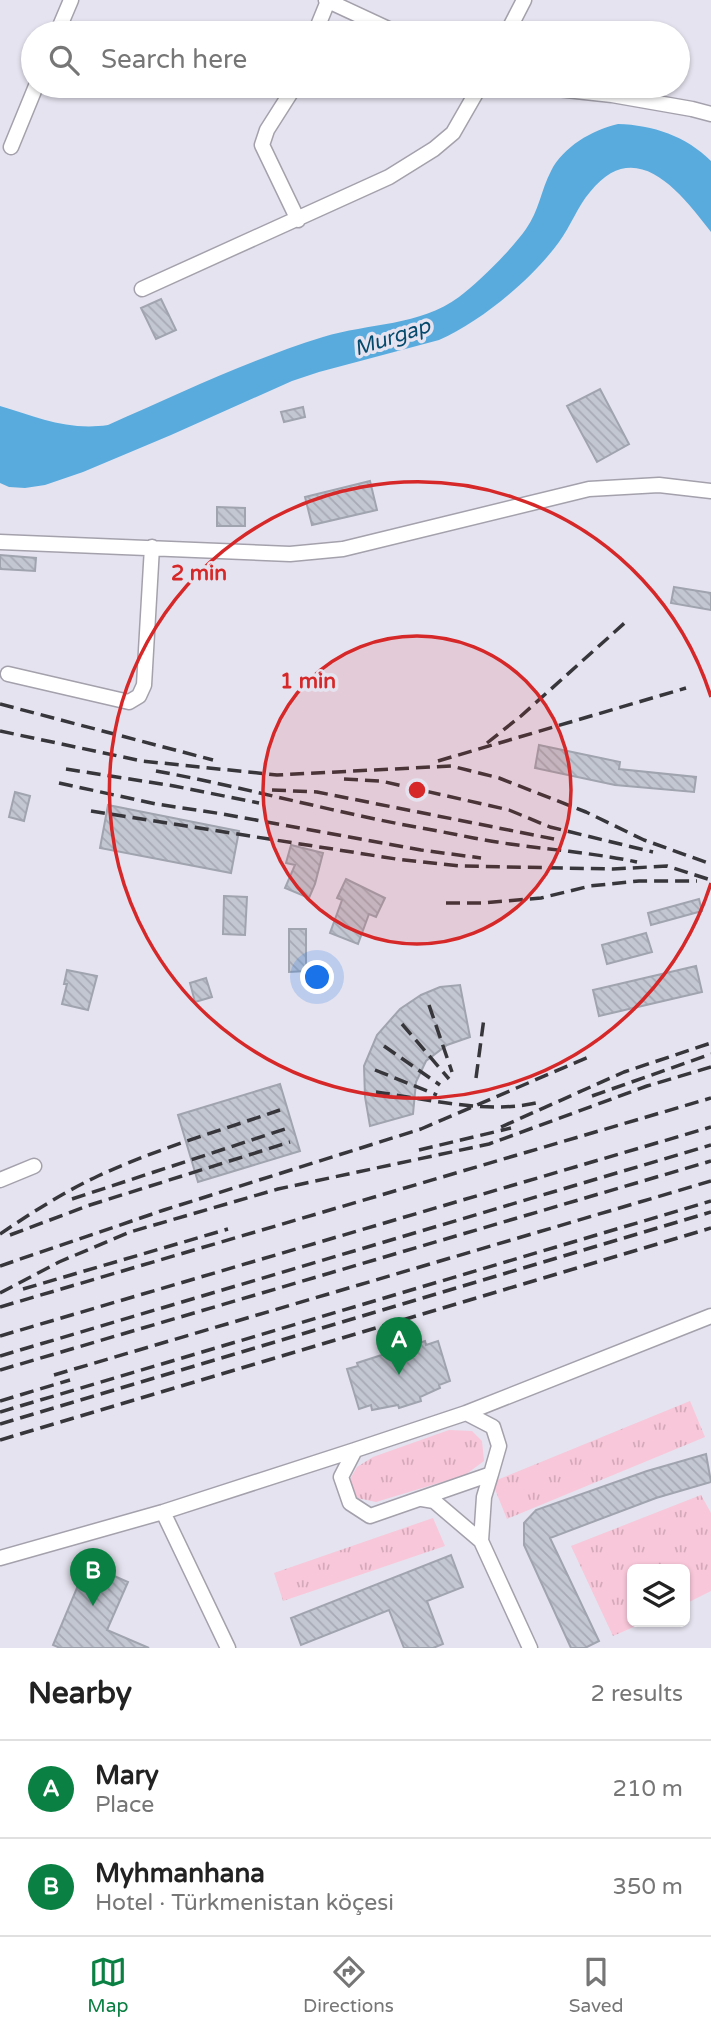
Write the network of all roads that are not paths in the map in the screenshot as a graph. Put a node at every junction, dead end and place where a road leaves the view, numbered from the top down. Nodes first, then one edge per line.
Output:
1 (71, 0) edge
2 (327, 0) edge
3 (524, 0) edge
4 (62, 21) edge
5 (319, 21) edge
6 (372, 21) edge
7 (513, 21) edge
8 (31, 98) edge
9 (287, 98) edge
10 (473, 98) edge
11 (629, 98) edge
12 (711, 114) edge
13 (11, 148) dead end
14 (298, 220) junction
15 (142, 289) dead end
16 (711, 491) edge
17 (0, 541) edge
18 (152, 547) junction
19 (8, 674) dead end
20 (34, 1166) dead end
21 (0, 1180) edge
22 (711, 1316) edge
23 (466, 1413) junction
24 (355, 1450) junction
25 (491, 1474) junction
26 (422, 1499) junction
27 (163, 1512) junction
28 (481, 1541) junction
29 (0, 1559) edge
30 (228, 1648) edge
31 (530, 1648) edge

1 - 4 street
2 - 5 street
2 - 6 street
3 - 7 street
8 - 13 street
9 - 14 street
10 - 14 street
11 - 12 street
14 - 15 street
16 - 18 street
17 - 18 street
18 - 19 street
20 - 21 street
22 - 23 street
23 - 24 street
23 - 25 street
24 - 26 street
24 - 27 street
25 - 26 street
25 - 28 street
26 - 28 street
27 - 29 street
27 - 30 street
28 - 31 street

